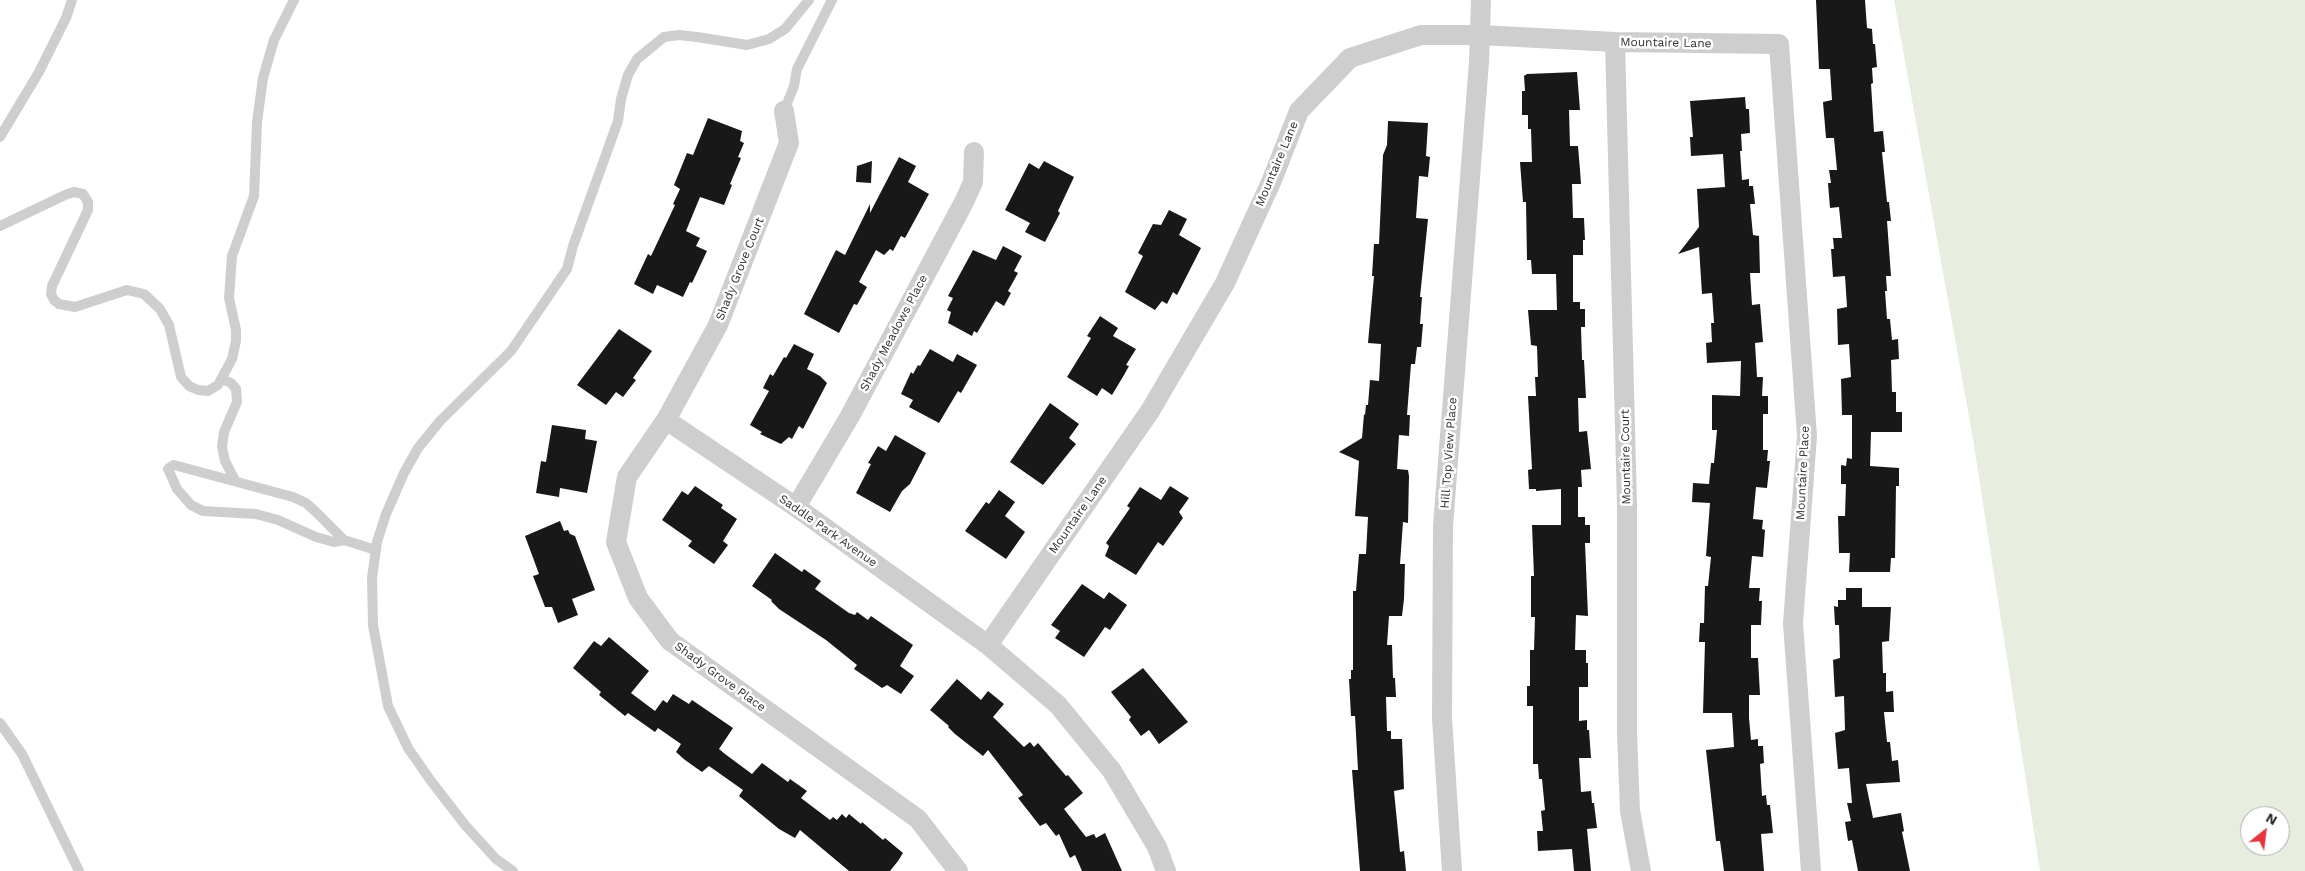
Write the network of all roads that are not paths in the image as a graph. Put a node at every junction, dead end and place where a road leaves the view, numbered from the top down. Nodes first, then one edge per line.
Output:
1 (72, 0) edge
2 (294, 0) edge
3 (809, 0) edge
4 (832, 0) edge
5 (1481, 0) edge
6 (1480, 35) junction
7 (1614, 42) junction
8 (1779, 44) joint
9 (784, 111) joint
10 (0, 137) edge
11 (974, 152) dead end
12 (0, 226) edge
13 (222, 379) junction
14 (666, 420) junction
15 (235, 480) junction
16 (796, 507) junction
17 (344, 540) junction
18 (376, 550) junction
19 (988, 645) junction
20 (0, 723) edge
21 (79, 871) edge
22 (513, 871) edge
23 (958, 871) edge
24 (1166, 871) edge
25 (1452, 871) edge
26 (1641, 871) edge
27 (1812, 871) edge

1 - 10 lane
2 - 13 lane
3 - 18 lane
4 - 9 lane
5 - 6 street, Hill Top View Place
6 - 7 street, Mountaire Lane
6 - 19 street, Mountaire Lane
6 - 25 street, Hill Top View Place
7 - 8 street, Mountaire Lane
7 - 26 street, Mountaire Court
8 - 27 street, Mountaire Place
9 - 14 street, Shady Grove Court
11 - 16 street, Shady Meadows Place
12 - 13 lane
13 - 15 lane
14 - 16 street, Saddle Park Avenue
14 - 23 street, Shady Grove Place
15 - 17 lane
15 - 17 lane
16 - 19 street, Saddle Park Avenue
17 - 18 lane
18 - 22 lane
19 - 24 street, Saddle Park Avenue
20 - 21 lane

